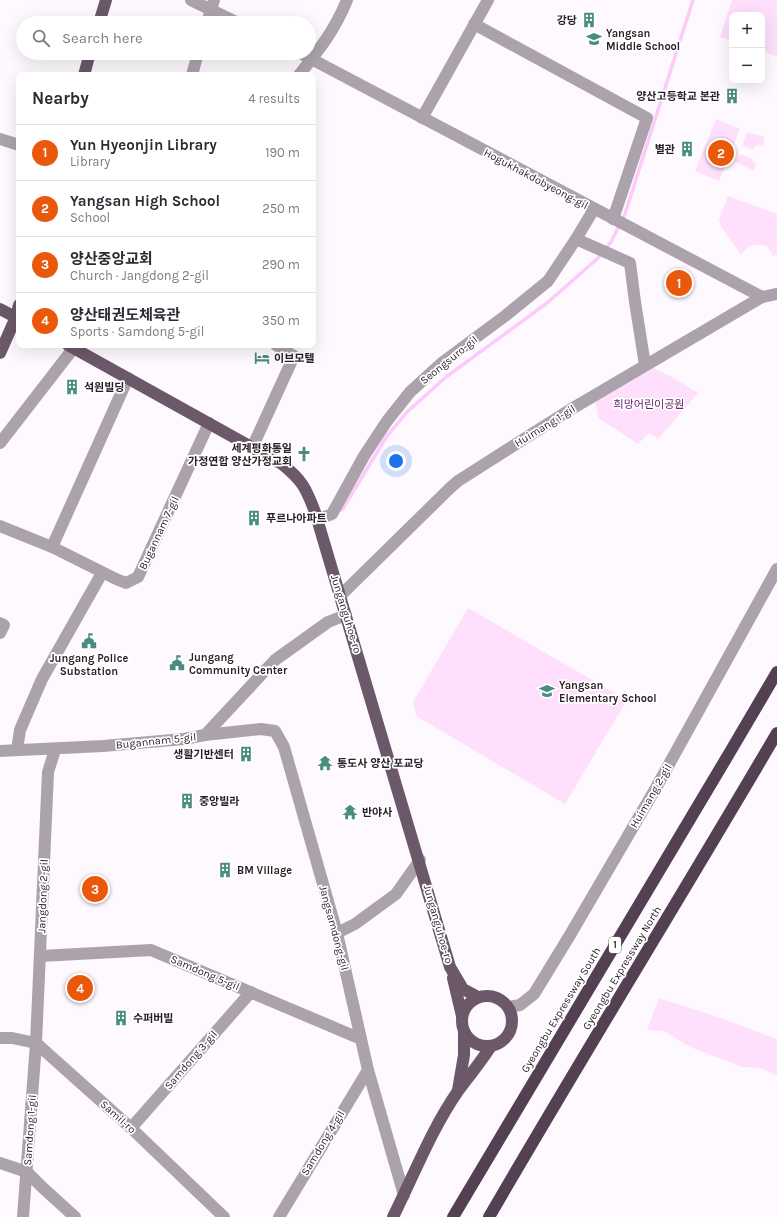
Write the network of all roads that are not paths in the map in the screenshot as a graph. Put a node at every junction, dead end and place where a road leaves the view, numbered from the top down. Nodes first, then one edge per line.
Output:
1 (106, 0) edge
2 (191, 0) edge
3 (347, 0) edge
4 (488, 0) edge
5 (212, 5) edge
6 (101, 16) edge
7 (209, 16) edge
8 (228, 16) edge
9 (474, 24) junction
10 (316, 54) edge
11 (88, 60) edge
12 (196, 60) edge
13 (311, 60) edge
14 (314, 60) edge
15 (85, 72) edge
16 (193, 72) edge
17 (301, 72) edge
18 (422, 118) junction
19 (0, 139) edge
20 (16, 144) edge
21 (594, 209) junction
22 (613, 220) junction
23 (576, 239) junction
24 (777, 294) edge
25 (762, 297) junction
26 (0, 309) edge
27 (16, 317) edge
28 (16, 320) edge
29 (71, 348) edge
30 (76, 348) edge
31 (281, 348) edge
32 (0, 353) edge
33 (645, 365) junction
34 (128, 378) junction
35 (209, 424) junction
36 (0, 443) edge
37 (252, 448) junction
38 (318, 520) junction
39 (0, 526) edge
40 (52, 547) junction
41 (777, 569) edge
42 (102, 573) junction
43 (340, 596) junction
44 (346, 615) junction
45 (0, 623) edge
46 (0, 633) edge
47 (777, 672) edge
48 (777, 733) edge
49 (205, 735) junction
50 (17, 750) junction
51 (55, 750) junction
52 (0, 752) edge
53 (420, 860) junction
54 (337, 933) junction
55 (40, 956) junction
56 (450, 967) junction
57 (251, 992) junction
58 (478, 997) junction
59 (508, 1007) junction
60 (462, 1016) junction
61 (464, 1032) junction
62 (0, 1038) edge
63 (361, 1039) junction
64 (36, 1043) junction
65 (491, 1046) junction
66 (368, 1070) junction
67 (458, 1091) junction
68 (131, 1128) junction
69 (0, 1163) edge
70 (27, 1172) junction
71 (404, 1195) junction
72 (23, 1217) edge
73 (75, 1217) edge
74 (224, 1217) edge
75 (279, 1217) edge
76 (393, 1217) edge
77 (453, 1217) edge
78 (489, 1217) edge

1 - 6 main road
2 - 5 street
3 - 10 street
4 - 9 street
5 - 7 street
5 - 8 street
9 - 18 street
9 - 22 street
11 - 15 main road
12 - 16 street
13 - 17 street
14 - 18 street, Hogukhakdobyeong-gil
18 - 21 street, Hogukhakdobyeong-gil
19 - 20 street
21 - 22 street, Hogukhakdobyeong-gil
21 - 23 street, Seongsuro-gil
22 - 25 street, Hogukhakdobyeong-gil
23 - 33 street
23 - 38 street, Seongsuro-gil
24 - 25 street, Huimang 1-gil
25 - 33 street, Huimang 1-gil
26 - 27 main road
28 - 32 main road
29 - 36 street
30 - 34 main road, Junganguhoe-ro
31 - 37 street
33 - 43 street, Huimang 1-gil
34 - 35 main road, Junganguhoe-ro
34 - 40 street
35 - 37 main road, Junganguhoe-ro
35 - 42 street, Bugannam 7-gil
37 - 38 main road, Junganguhoe-ro
38 - 43 main road, Junganguhoe-ro
39 - 40 street, Bugannam 7-gil
40 - 42 street, Bugannam 7-gil
41 - 59 street, Huimang 2-gil
42 - 50 street
43 - 44 main road, Junganguhoe-ro
44 - 49 street, Bugannam 5-gil
44 - 53 main road, Junganguhoe-ro
45 - 46 street
47 - 77 highway, Gyeongbu Expressway South / 1
48 - 78 highway, Gyeongbu Expressway North
49 - 51 street, Bugannam 5-gil
49 - 54 street, Jangsamdong-gil
50 - 51 street, Bugannam 5-gil
50 - 52 street, Bugannam 5-gil
51 - 55 street, Jangdong 2-gil
53 - 54 street
53 - 56 main road, Junganguhoe-ro
54 - 63 street, Jangsamdong-gil
55 - 57 street, Samdong 5-gil
55 - 64 street, Jangdong 2-gil
56 - 58 main road, Junganguhoe-ro
56 - 60 main road
57 - 63 street, Samdong 5-gil
57 - 68 street, Samdong 3-gil
58 - 59 main road
58 - 60 main road
59 - 65 main road
60 - 61 main road
61 - 65 main road
61 - 67 main road
62 - 64 street
63 - 66 street, Jangsamdong-gil
64 - 68 street, Samil-ro
64 - 70 street, Samdong 1-gil
65 - 67 main road
66 - 71 street, Jangsamdong-gil
66 - 75 street, Samdong 4-gil
67 - 71 main road
68 - 74 street, Samil-ro
69 - 70 street
70 - 72 street, Samdong 1-gil
70 - 73 street
71 - 76 main road

